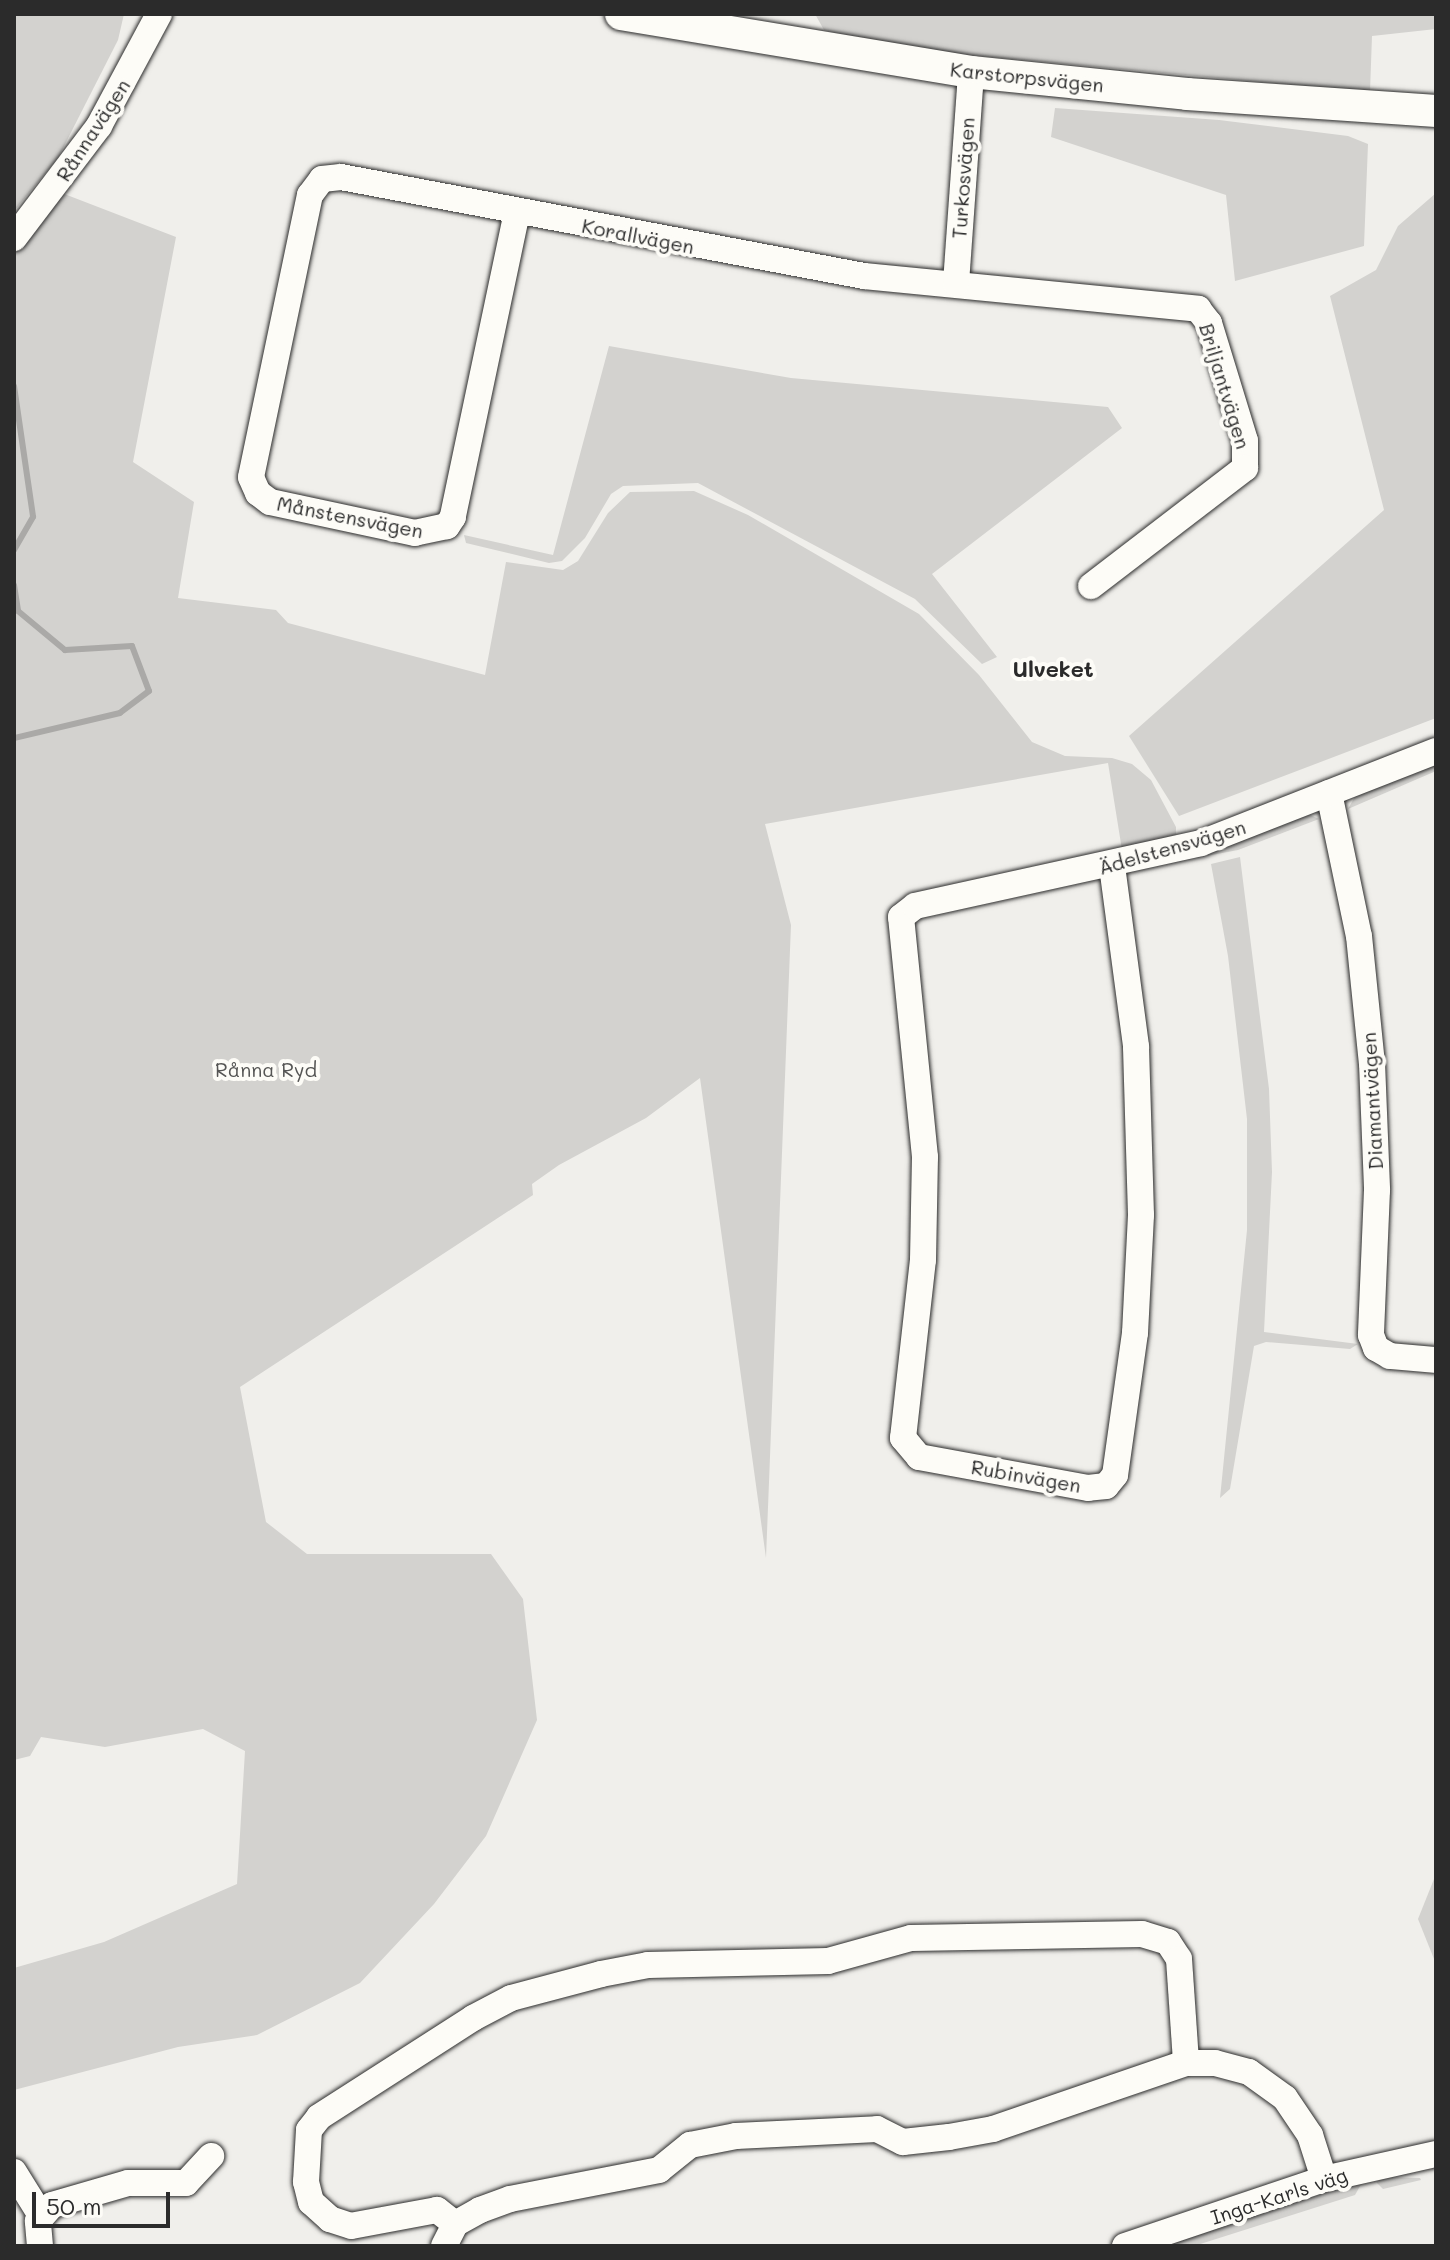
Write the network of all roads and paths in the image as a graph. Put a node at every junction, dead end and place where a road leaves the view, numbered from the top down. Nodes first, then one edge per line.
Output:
1 (159, 14) edge
2 (621, 14) edge
3 (737, 25) edge
4 (971, 72) junction
5 (1436, 111) edge
6 (322, 179) joint
7 (517, 212) junction
8 (14, 238) edge
9 (956, 283) junction
10 (1091, 586) dead end
11 (1436, 751) edge
12 (1329, 793) junction
13 (1112, 866) junction
14 (901, 917) joint
15 (1436, 1360) edge
16 (1186, 2063) junction
17 (1436, 2154) edge
18 (211, 2156) dead end
19 (14, 2172) edge
20 (1324, 2179) junction
21 (40, 2214) junction
22 (450, 2235) edge
23 (40, 2246) edge
24 (1125, 2246) edge

1 - 8 street, Rånnavägen
2 - 3 main road, Karstorpsvägen
3 - 4 main road, Karstorpsvägen
4 - 5 main road, Karstorpsvägen
4 - 9 street, Turkosvägen
6 - 7 street, Korallvägen
6 - 7 street, Månstensvägen
7 - 9 street, Korallvägen
9 - 10 street, Briljantvägen
11 - 12 street, Ädelstensvägen
12 - 13 street, Ädelstensvägen
12 - 15 street, Diamantvägen
13 - 14 street, Ädelstensvägen
13 - 14 street, Rubinvägen
16 - 20 street
16 - 22 street
16 - 22 street
17 - 20 street, Inga-Karls väg
18 - 21 street
19 - 21 street
20 - 24 street, Inga-Karls väg
21 - 23 street

